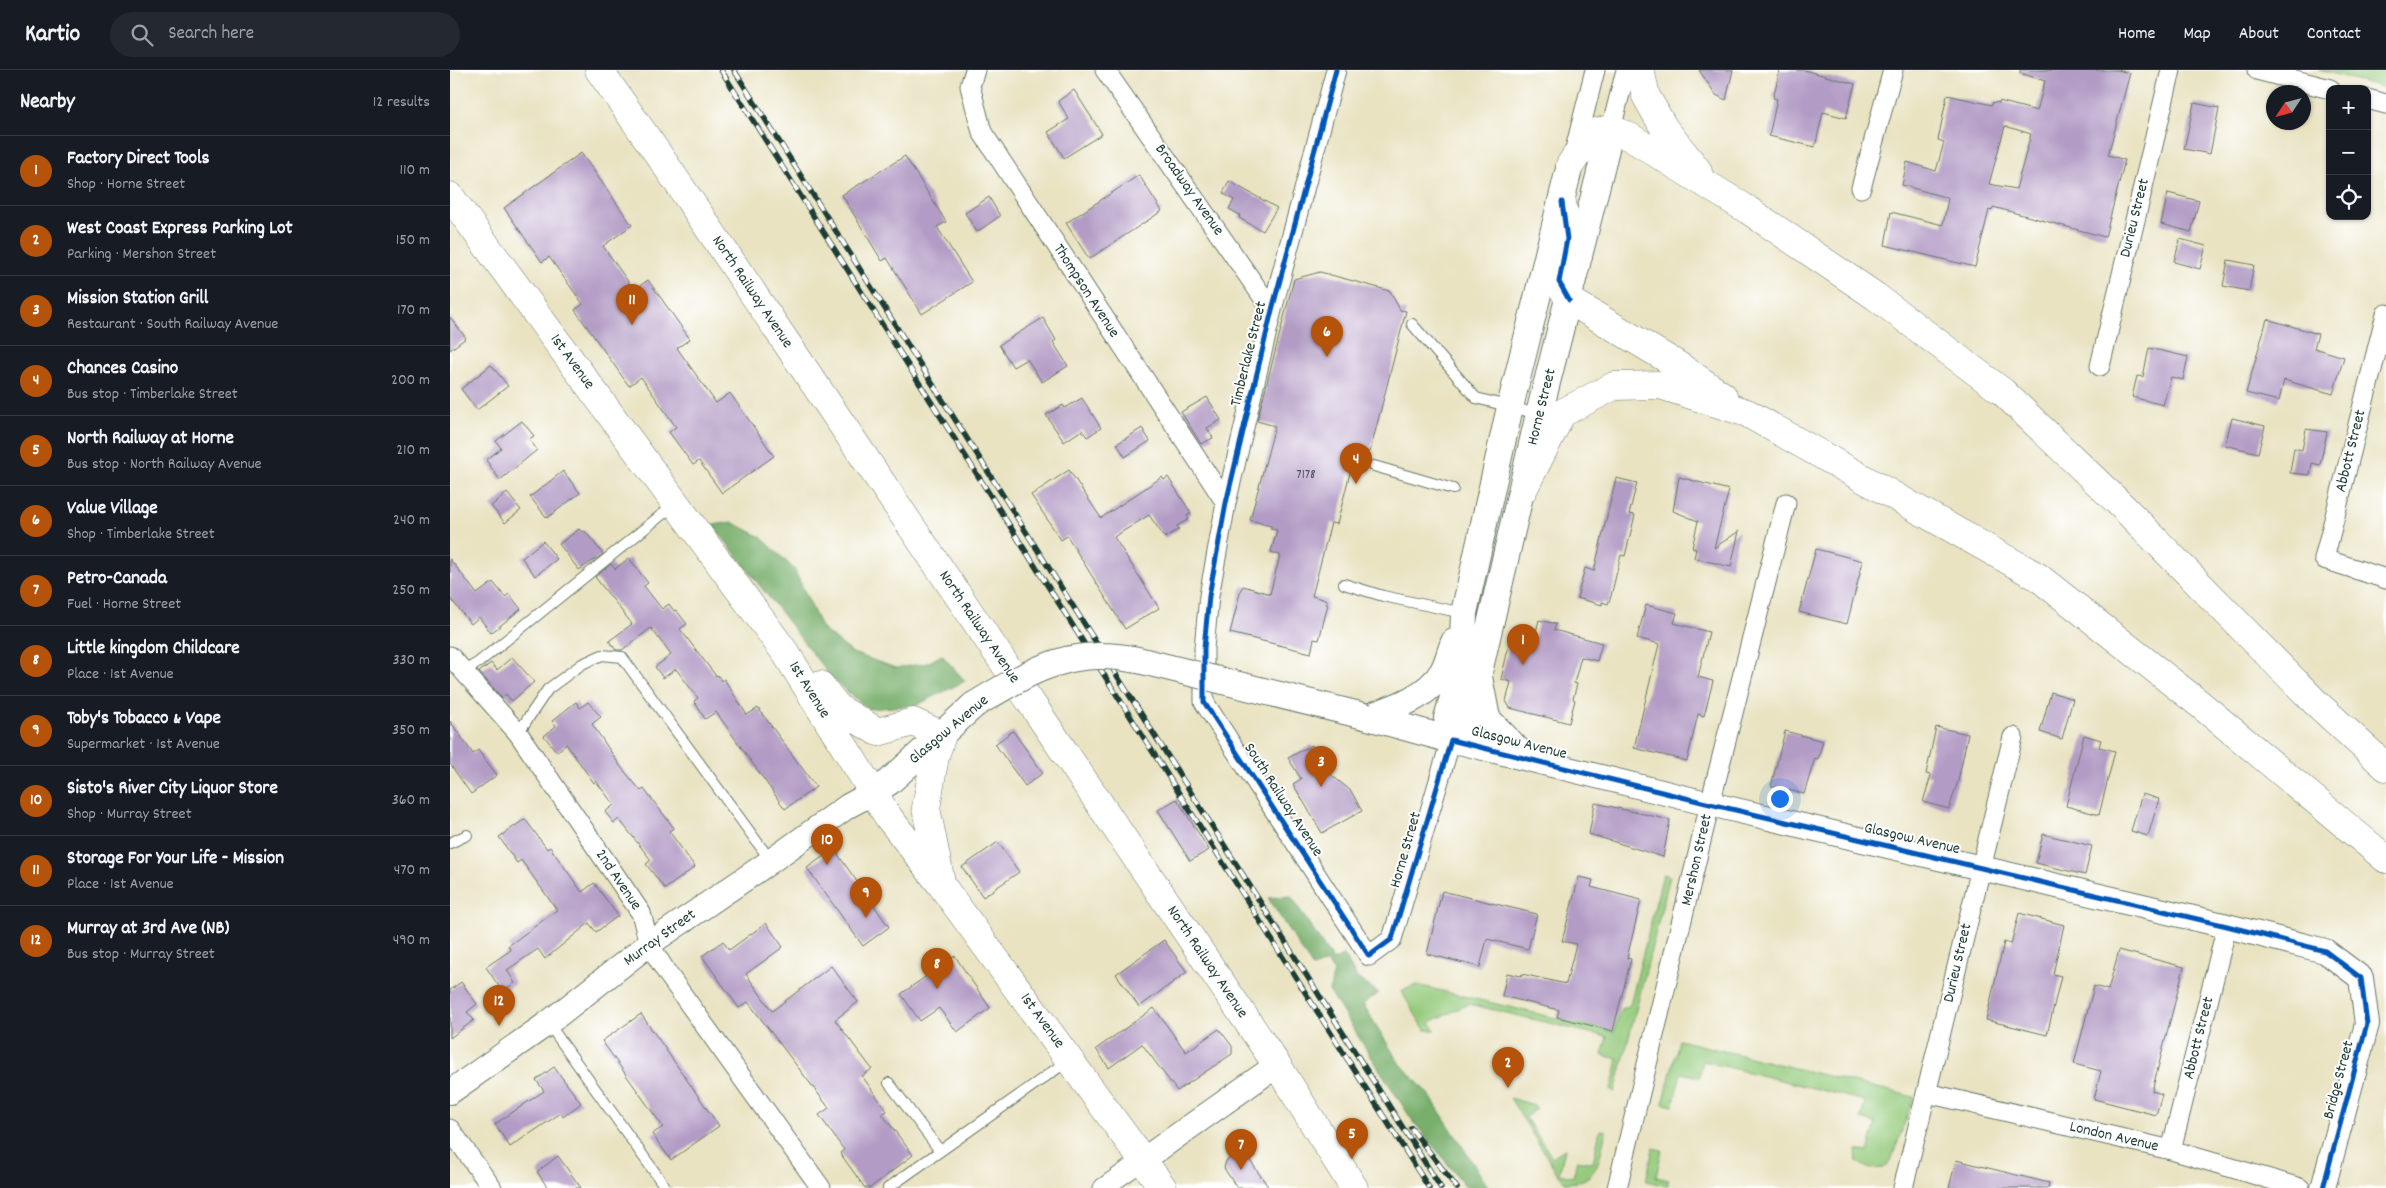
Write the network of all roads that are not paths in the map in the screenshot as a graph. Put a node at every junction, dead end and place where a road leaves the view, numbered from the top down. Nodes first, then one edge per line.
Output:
1 (599, 70) edge
2 (975, 70) edge
3 (1105, 70) edge
4 (1336, 70) edge
5 (1595, 70) edge
6 (1626, 70) edge
7 (1640, 70) edge
8 (1893, 70) edge
9 (2171, 70) edge
10 (2257, 70) edge
11 (2326, 88) edge
12 (2371, 100) edge
13 (2386, 104) edge
14 (1612, 129) junction
15 (1570, 165) junction
16 (1712, 188) junction
17 (1861, 188) dead end
18 (450, 196) edge
19 (1562, 202) junction
20 (1569, 300) junction
21 (1272, 310) junction
22 (2386, 314) edge
23 (1412, 324) dead end
24 (2100, 366) dead end
25 (1510, 407) junction
26 (1747, 413) junction
27 (1539, 414) junction
28 (1374, 466) dead end
29 (1453, 489) dead end
30 (1523, 490) junction
31 (1226, 503) junction
32 (1786, 503) dead end
33 (676, 504) junction
34 (2386, 579) edge
35 (1344, 584) dead end
36 (1464, 613) junction
37 (1204, 648) joint
38 (787, 655) junction
39 (456, 663) edge
40 (1479, 672) junction
41 (1368, 717) junction
42 (518, 733) junction
43 (942, 735) junction
44 (2013, 737) dead end
45 (1451, 740) junction
46 (1526, 758) junction
47 (2386, 767) edge
48 (874, 792) junction
49 (1710, 804) junction
50 (467, 836) dead end
51 (450, 843) edge
52 (2386, 859) edge
53 (771, 861) junction
54 (1980, 868) junction
55 (942, 886) junction
56 (2227, 926) junction
57 (648, 944) junction
58 (1369, 956) joint
59 (2361, 978) joint
60 (548, 1023) junction
61 (1070, 1059) junction
62 (1277, 1065) junction
63 (889, 1083) dead end
64 (450, 1092) edge
65 (1927, 1093) junction
66 (450, 1129) edge
67 (2171, 1150) junction
68 (940, 1151) junction
69 (1143, 1160) junction
70 (492, 1188) edge
71 (666, 1188) edge
72 (821, 1188) edge
73 (888, 1188) edge
74 (1103, 1188) edge
75 (1163, 1188) edge
76 (1354, 1188) edge
77 (1617, 1188) edge
78 (1903, 1188) edge
79 (2300, 1188) edge
80 (2323, 1188) edge

1 - 62 main road, North Railway Avenue
2 - 31 street, Thompson Avenue
3 - 21 street, Broadway Avenue
4 - 21 street, Timberlake Street
5 - 15 street, Horne Street
6 - 14 street, Horne Street
7 - 16 main road
8 - 17 street
9 - 24 street, Durieu Street
10 - 11 street
12 - 13 street
14 - 15 main road
14 - 16 main road
14 - 20 main road, Horne Street
15 - 19 main road, Horne Street
16 - 47 main road
18 - 33 main road, 1st Avenue
19 - 20 main road
19 - 25 main road, Horne Street
20 - 26 main road
20 - 27 main road, Horne Street
21 - 31 street, Timberlake Street
22 - 34 street, Abbott Street
23 - 25 lane
25 - 27 lane
25 - 36 main road, Horne Street
26 - 30 main road
26 - 52 main road
27 - 30 main road, Horne Street
28 - 29 lane
30 - 40 main road, Horne Street
31 - 37 street, Timberlake Street
32 - 49 street, Mershon Street
33 - 38 main road, 1st Avenue
33 - 39 lane
35 - 36 lane
36 - 41 main road
36 - 45 main road, Horne Street
37 - 58 street, South Railway Avenue
38 - 43 main road
38 - 48 main road, 1st Avenue
39 - 42 street, 2nd Avenue
40 - 45 main road, Horne Street
40 - 46 street
41 - 43 main road, Glasgow Avenue, bridge
41 - 45 main road, Glasgow Avenue
42 - 53 lane
42 - 57 street, 2nd Avenue
43 - 48 main road, Glasgow Avenue
43 - 55 main road
44 - 54 street, Durieu Street
45 - 46 street, Glasgow Avenue
45 - 58 street, Horne Street
46 - 49 street, Glasgow Avenue
48 - 53 street, Murray Street
48 - 55 main road, 1st Avenue
49 - 54 street, Glasgow Avenue
49 - 77 street, Mershon Street
50 - 51 lane
53 - 57 street, Murray Street
54 - 56 street, Glasgow Avenue
54 - 65 street, Durieu Street
55 - 61 main road, 1st Avenue
56 - 59 street, Glasgow Avenue
56 - 67 street, Abbott Street
57 - 60 street, Murray Street
57 - 72 street, 2nd Avenue
59 - 80 street, Bridge Street
60 - 64 street, Murray Street
60 - 71 lane
61 - 68 lane
61 - 69 main road, 1st Avenue
62 - 69 street
62 - 76 main road, North Railway Avenue
63 - 68 lane
65 - 67 street, London Avenue
65 - 78 street, Durieu Street
66 - 70 street
67 - 79 street, London Avenue
68 - 73 lane
69 - 74 street
69 - 75 main road, 1st Avenue

